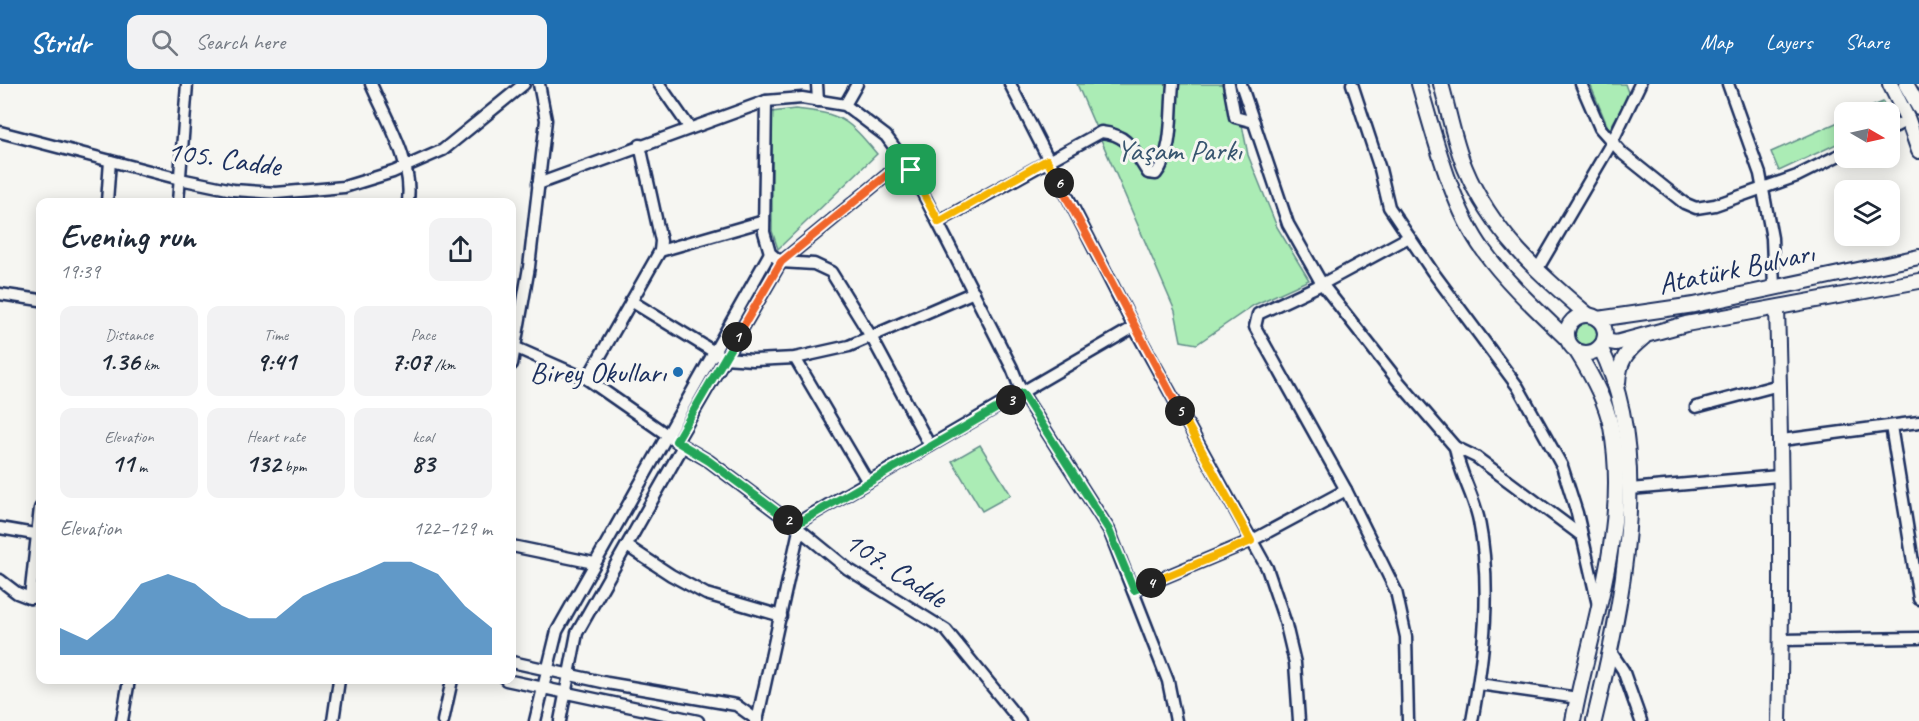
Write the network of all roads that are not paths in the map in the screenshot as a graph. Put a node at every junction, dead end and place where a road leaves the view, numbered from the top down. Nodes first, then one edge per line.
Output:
1 (187, 84) edge
2 (371, 84) edge
3 (524, 84) edge
4 (539, 84) edge
5 (659, 84) edge
6 (817, 84) edge
7 (857, 84) edge
8 (1010, 84) edge
9 (1173, 84) edge
10 (1229, 84) edge
11 (1242, 84) edge
12 (1352, 84) edge
13 (1419, 84) edge
14 (1441, 84) edge
15 (1581, 84) edge
16 (1640, 84) edge
17 (1728, 84) edge
18 (1890, 84) edge
19 (1906, 84) edge
20 (766, 101) junction
21 (818, 101) junction
22 (845, 105) junction
23 (1919, 107) edge
24 (1908, 120) junction
25 (1254, 122) junction
26 (1900, 124) edge
27 (688, 128) junction
28 (0, 132) edge
29 (1612, 142) junction
30 (640, 146) junction
31 (1919, 151) edge
32 (1834, 158) edge
33 (1047, 160) junction
34 (110, 161) junction
35 (904, 161) junction
36 (406, 166) junction
37 (180, 179) junction
38 (538, 184) junction
39 (1762, 188) junction
40 (107, 198) edge
41 (178, 198) edge
42 (408, 198) edge
43 (764, 221) junction
44 (939, 222) junction
45 (1409, 237) junction
46 (660, 251) junction
47 (770, 253) junction
48 (1919, 257) edge
49 (781, 262) junction
50 (1537, 270) junction
51 (1919, 280) edge
52 (1322, 284) junction
53 (1774, 287) junction
54 (974, 292) junction
55 (0, 294) edge
56 (36, 299) edge
57 (630, 301) junction
58 (1777, 308) junction
59 (1593, 317) junction
60 (1134, 327) junction
61 (516, 331) edge
62 (1648, 334) junction
63 (872, 338) junction
64 (1566, 338) junction
65 (1602, 344) junction
66 (516, 347) edge
67 (713, 351) junction
68 (1577, 352) junction
69 (724, 358) junction
70 (795, 358) junction
71 (587, 380) junction
72 (1779, 385) junction
73 (1022, 393) junction
74 (1617, 397) junction
75 (1696, 407) dead end
76 (1919, 422) edge
77 (1891, 426) junction
78 (676, 440) junction
79 (1782, 440) junction
80 (930, 446) junction
81 (1455, 447) junction
82 (1779, 476) junction
83 (868, 482) junction
84 (1630, 489) junction
85 (1346, 490) junction
86 (797, 527) junction
87 (0, 528) edge
88 (36, 534) edge
89 (1582, 536) junction
90 (1251, 541) junction
91 (627, 546) junction
92 (516, 547) edge
93 (594, 563) junction
94 (0, 580) edge
95 (36, 582) edge
96 (1134, 590) junction
97 (35, 598) edge
98 (1919, 599) edge
99 (1599, 612) junction
100 (781, 616) junction
101 (1919, 638) edge
102 (1781, 640) junction
103 (1611, 652) junction
104 (516, 663) edge
105 (546, 671) junction
106 (569, 674) junction
107 (516, 682) edge
108 (128, 684) edge
109 (338, 684) edge
110 (451, 684) edge
111 (1479, 684) junction
112 (542, 687) junction
113 (565, 692) junction
114 (1578, 698) junction
115 (659, 717) edge
116 (122, 721) edge
117 (333, 721) edge
118 (442, 721) edge
119 (535, 721) edge
120 (560, 721) edge
121 (698, 721) edge
122 (756, 721) edge
123 (1020, 721) edge
124 (1176, 721) edge
125 (1299, 721) edge
126 (1408, 721) edge
127 (1472, 721) edge
128 (1573, 721) edge
129 (1594, 721) edge
130 (1641, 721) edge
131 (1779, 721) edge

1 - 37 street
2 - 36 street
3 - 36 street, 105. Cadde
4 - 38 street
5 - 27 street
6 - 21 street
7 - 22 street
8 - 33 street
9 - 33 street
10 - 25 street
11 - 25 street
12 - 45 street
13 - 64 main road
14 - 50 main road
15 - 29 street
16 - 29 street
17 - 39 street
18 - 24 main road
19 - 23 main road
20 - 21 street
20 - 27 street
20 - 43 street
21 - 22 street
22 - 35 street
24 - 26 street
24 - 31 main road
25 - 52 street
27 - 30 street
28 - 34 street, 105. Cadde
29 - 39 street
29 - 50 street
30 - 38 street
30 - 46 street
32 - 39 street
33 - 44 street
33 - 60 street
34 - 37 street, 105. Cadde
34 - 40 street
35 - 44 street
35 - 49 street
36 - 37 street, 105. Cadde
36 - 42 street
37 - 41 street
38 - 61 street
39 - 53 street
43 - 46 street
43 - 47 street
44 - 54 street
45 - 52 street
45 - 89 street
46 - 57 street
47 - 49 street
47 - 67 street
48 - 53 main road, Atatürk Bulvarı
49 - 63 street
49 - 69 street
50 - 59 main road
51 - 58 main road, Atatürk Bulvarı
52 - 81 street
52 - 85 street
53 - 59 main road, Atatürk Bulvarı
54 - 63 street
54 - 73 street
55 - 56 street
57 - 67 street
57 - 71 street
58 - 62 main road, Atatürk Bulvarı
58 - 72 main road
59 - 64 main road
59 - 65 main road
60 - 73 street
60 - 90 street
62 - 65 main road, Atatürk Bulvarı
62 - 74 main road
63 - 70 street
63 - 80 street
64 - 68 main road
65 - 68 main road
65 - 74 main road
66 - 71 street, 107. Cadde
67 - 69 street
67 - 78 street
68 - 99 main road
69 - 70 street
69 - 78 street
70 - 83 street
71 - 78 street, 107. Cadde
72 - 75 street
72 - 79 main road
73 - 80 street
73 - 96 street
74 - 84 main road
76 - 77 street
77 - 79 street
77 - 98 street
78 - 86 street, 107. Cadde
78 - 91 street
78 - 93 street
79 - 82 main road
80 - 83 street
81 - 89 street
81 - 111 street
82 - 84 street
82 - 102 main road
83 - 86 street
84 - 103 main road
85 - 90 street
85 - 126 street
86 - 100 street
86 - 123 street, 107. Cadde
87 - 88 street
89 - 99 street
90 - 96 street
90 - 125 street
91 - 100 street
91 - 106 street
92 - 93 street
93 - 105 street
94 - 97 street
95 - 97 street
96 - 124 street
99 - 114 main road
100 - 122 street
101 - 102 street
102 - 131 main road
103 - 129 main road
103 - 130 street
104 - 105 street
105 - 106 street
105 - 112 street
106 - 113 street
106 - 122 street
107 - 112 street
108 - 116 street
109 - 117 street
110 - 118 street
111 - 114 street
111 - 127 street
112 - 113 street
112 - 119 street
113 - 115 street
113 - 120 street
114 - 128 main road
115 - 121 street

